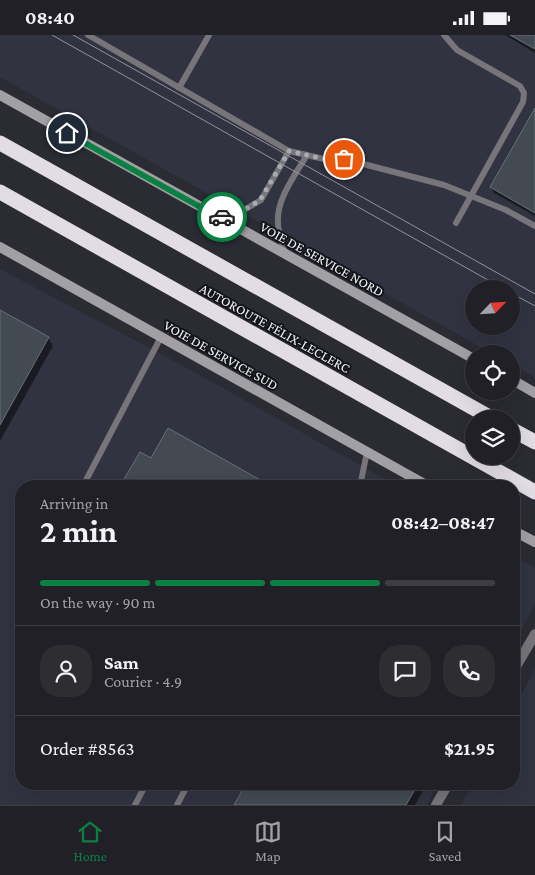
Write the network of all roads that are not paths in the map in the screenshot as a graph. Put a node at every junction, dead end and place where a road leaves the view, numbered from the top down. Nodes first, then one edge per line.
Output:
1 (88, 35) edge
2 (209, 35) edge
3 (444, 35) edge
4 (179, 88) junction
5 (0, 95) edge
6 (0, 143) edge
7 (289, 151) junction
8 (307, 155) junction
9 (0, 192) edge
10 (472, 195) junction
11 (220, 218) junction
12 (456, 223) dead end
13 (535, 226) edge
14 (0, 247) edge
15 (285, 254) junction
16 (161, 337) junction
17 (465, 354) edge
18 (520, 384) edge
19 (535, 393) edge
20 (477, 410) edge
21 (520, 434) edge
22 (535, 442) edge
23 (367, 452) junction
24 (86, 480) edge
25 (361, 480) edge
26 (417, 480) edge
27 (514, 480) edge
28 (520, 484) edge
29 (535, 492) edge
30 (520, 534) edge
31 (535, 542) edge
32 (535, 634) edge
33 (520, 660) edge
34 (143, 790) edge
35 (185, 790) edge
36 (445, 790) edge
37 (135, 805) edge
38 (177, 805) edge
39 (436, 805) edge

1 - 4 lane
2 - 4 lane
3 - 10 lane
4 - 7 lane
5 - 11 main road, VOIE DE SERVICE NORD
6 - 20 highway, AUTOROUTE FÉLIX-LECLERC
7 - 8 lane
7 - 11 lane
8 - 10 lane
8 - 15 lane
9 - 27 highway, AUTOROUTE FÉLIX-LECLERC
10 - 12 lane
10 - 13 lane
11 - 15 main road, VOIE DE SERVICE NORD
14 - 16 main road, VOIE DE SERVICE SUD
15 - 17 main road, VOIE DE SERVICE NORD
16 - 23 main road, VOIE DE SERVICE SUD
16 - 24 lane
18 - 19 main road
21 - 22 highway
23 - 25 lane
23 - 26 main road, VOIE DE SERVICE SUD
28 - 29 highway, AUTOROUTE FÉLIX-LECLERC
30 - 31 main road
32 - 33 street
34 - 37 lane
35 - 38 lane
36 - 39 street

